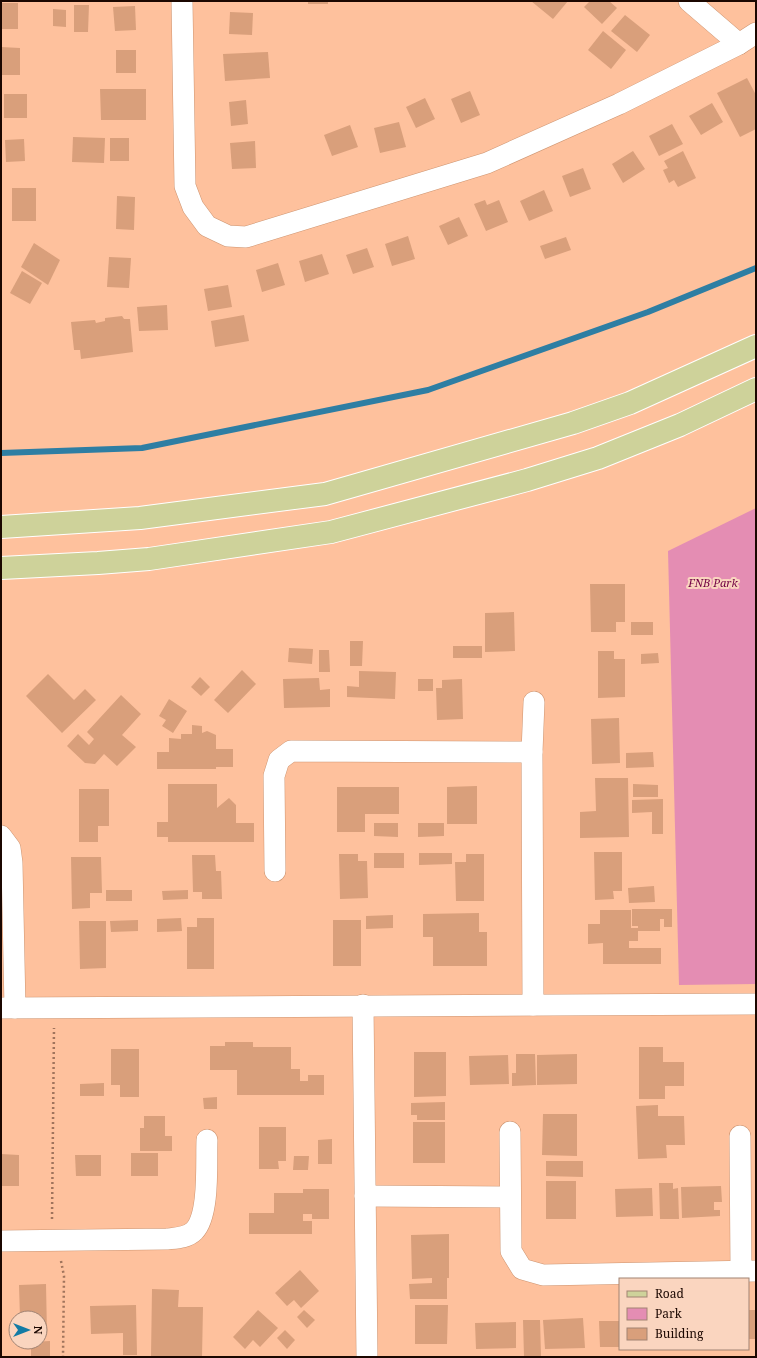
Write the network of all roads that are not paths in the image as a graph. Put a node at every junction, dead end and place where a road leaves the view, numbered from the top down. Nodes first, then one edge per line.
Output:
1 (182, 1) edge
2 (689, 1) edge
3 (747, 38) edge
4 (756, 346) edge
5 (756, 389) edge
6 (1, 527) edge
7 (1, 568) edge
8 (534, 702) dead end
9 (532, 752) junction
10 (1, 836) edge
11 (275, 870) dead end
12 (756, 1004) edge
13 (363, 1005) junction
14 (533, 1005) junction
15 (8, 1008) edge
16 (510, 1132) dead end
17 (740, 1136) dead end
18 (206, 1140) dead end
19 (365, 1196) junction
20 (510, 1197) junction
21 (1, 1241) edge
22 (749, 1271) edge
23 (366, 1357) edge

1 - 3 street
2 - 3 street
4 - 6 main road
5 - 7 main road
8 - 9 street
9 - 11 street
9 - 14 street
10 - 15 street
12 - 14 street
13 - 14 street
13 - 15 street
13 - 19 street
16 - 20 street
17 - 22 street
18 - 21 street
19 - 20 street
19 - 23 street
20 - 22 street

